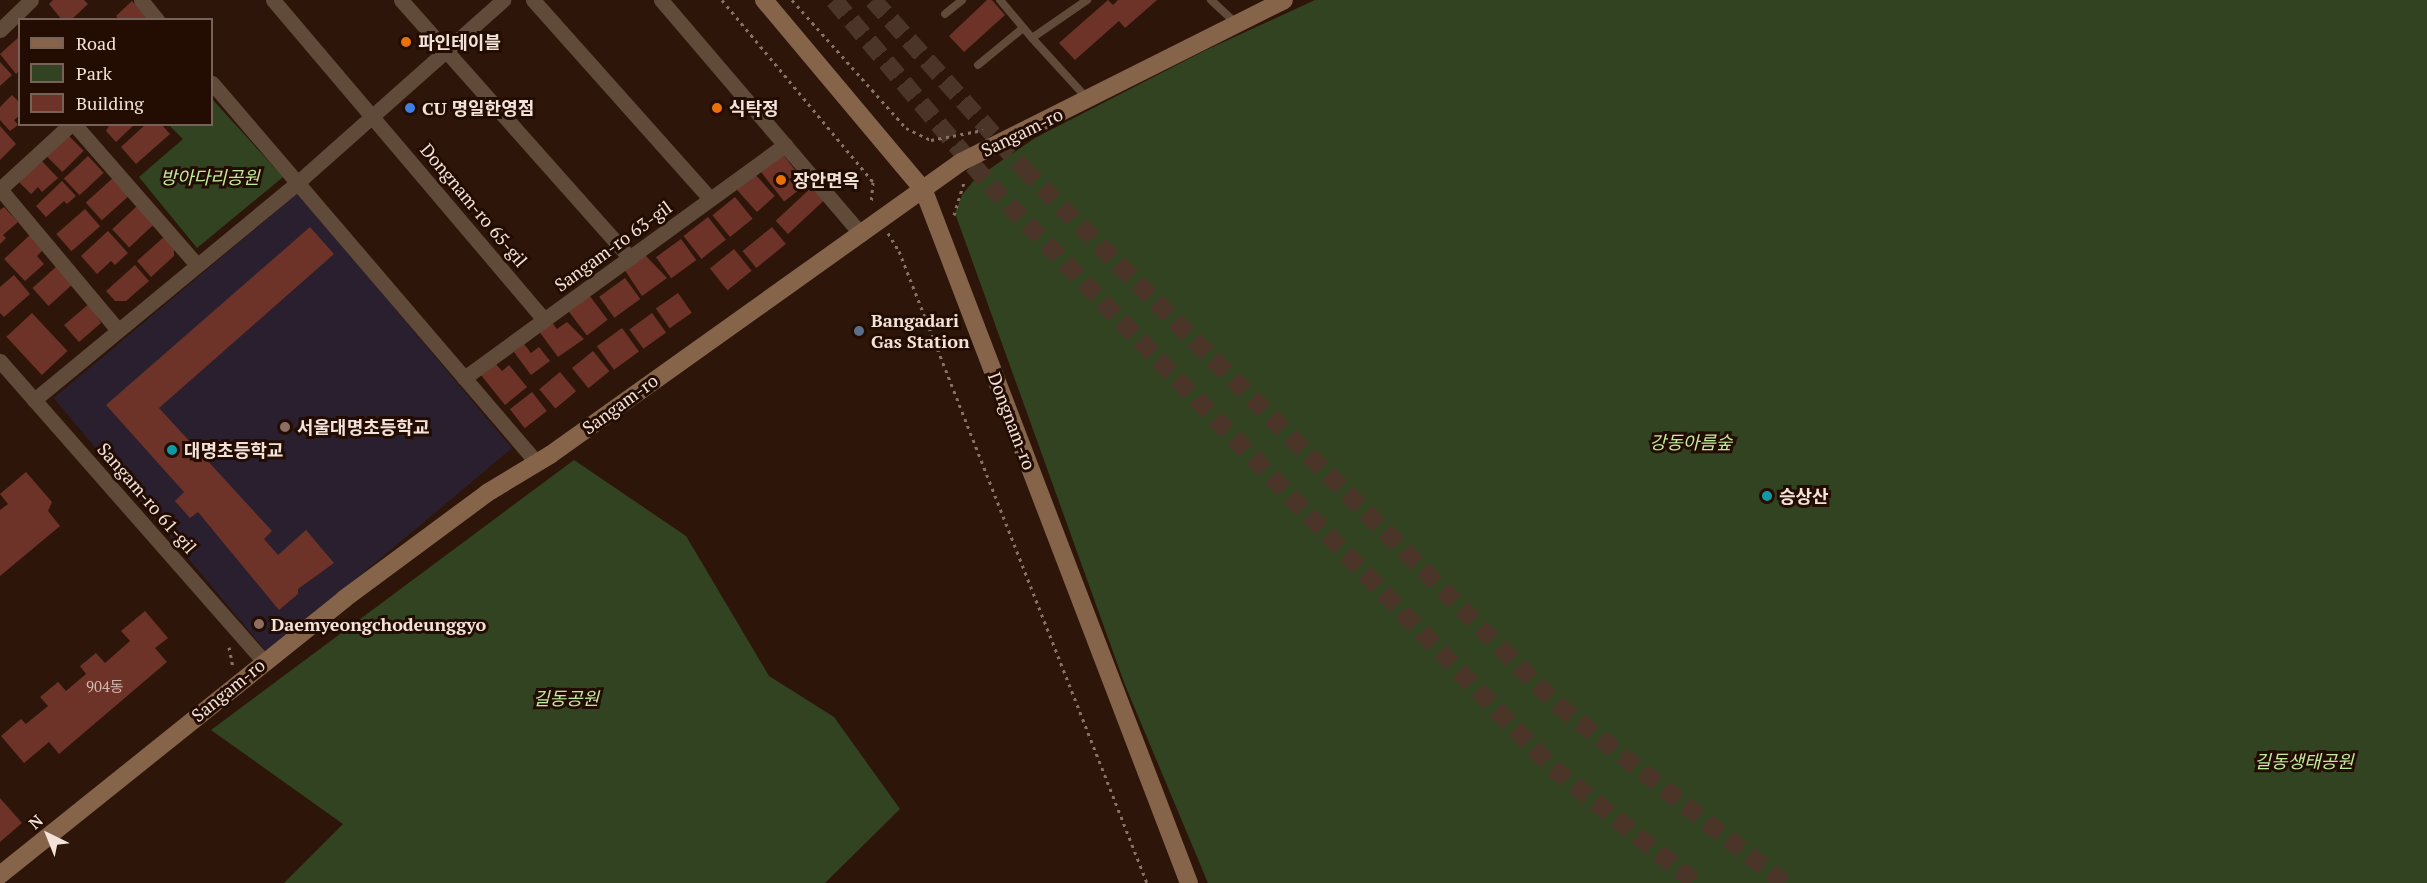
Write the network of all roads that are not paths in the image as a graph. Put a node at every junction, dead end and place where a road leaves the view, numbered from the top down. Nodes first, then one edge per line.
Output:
1 (31, 0) edge
2 (141, 0) edge
3 (273, 0) edge
4 (401, 0) edge
5 (504, 0) edge
6 (533, 0) edge
7 (661, 0) edge
8 (764, 0) edge
9 (962, 0) edge
10 (1000, 0) edge
11 (1087, 0) edge
12 (1211, 0) edge
13 (1284, 0) edge
14 (945, 14) dead end
15 (155, 18) edge
16 (1237, 24) junction
17 (1023, 28) junction
18 (0, 30) edge
19 (1032, 38) junction
20 (447, 50) junction
21 (978, 65) dead end
22 (213, 84) edge
23 (1085, 96) dead end
24 (373, 115) junction
25 (71, 126) edge
26 (75, 126) edge
27 (785, 145) junction
28 (297, 183) junction
29 (0, 189) edge
30 (924, 191) junction
31 (710, 200) junction
32 (861, 234) junction
33 (630, 258) junction
34 (196, 264) junction
35 (544, 320) junction
36 (117, 329) junction
37 (0, 361) edge
38 (464, 378) junction
39 (34, 400) junction
40 (537, 463) junction
41 (264, 661) junction
42 (0, 875) edge
43 (1189, 883) edge

1 - 18 street
2 - 15 street
3 - 24 street, Dongnam-ro 65-gil
4 - 20 street
5 - 20 street
6 - 31 street
7 - 27 street
8 - 30 main road, Dongnam-ro
9 - 14 lane
10 - 17 lane
11 - 19 lane
12 - 16 lane
13 - 16 main road, Sangam-ro
16 - 30 main road, Sangam-ro
17 - 19 lane
17 - 21 lane
19 - 23 lane
20 - 24 street
20 - 33 street
22 - 28 street
24 - 28 street
24 - 35 street, Dongnam-ro 65-gil
25 - 29 street
26 - 34 street
27 - 31 street, Sangam-ro 63-gil
27 - 32 street
28 - 34 street
28 - 38 street
29 - 36 street
30 - 32 main road, Sangam-ro
30 - 43 main road, Dongnam-ro
31 - 33 street, Sangam-ro 63-gil
32 - 40 main road, Sangam-ro
33 - 35 street, Sangam-ro 63-gil
34 - 36 street
35 - 38 street, Sangam-ro 63-gil
36 - 39 street
37 - 39 street, Sangam-ro 61-gil
38 - 40 street
39 - 41 street, Sangam-ro 61-gil
40 - 41 main road, Sangam-ro
41 - 42 main road, Sangam-ro

